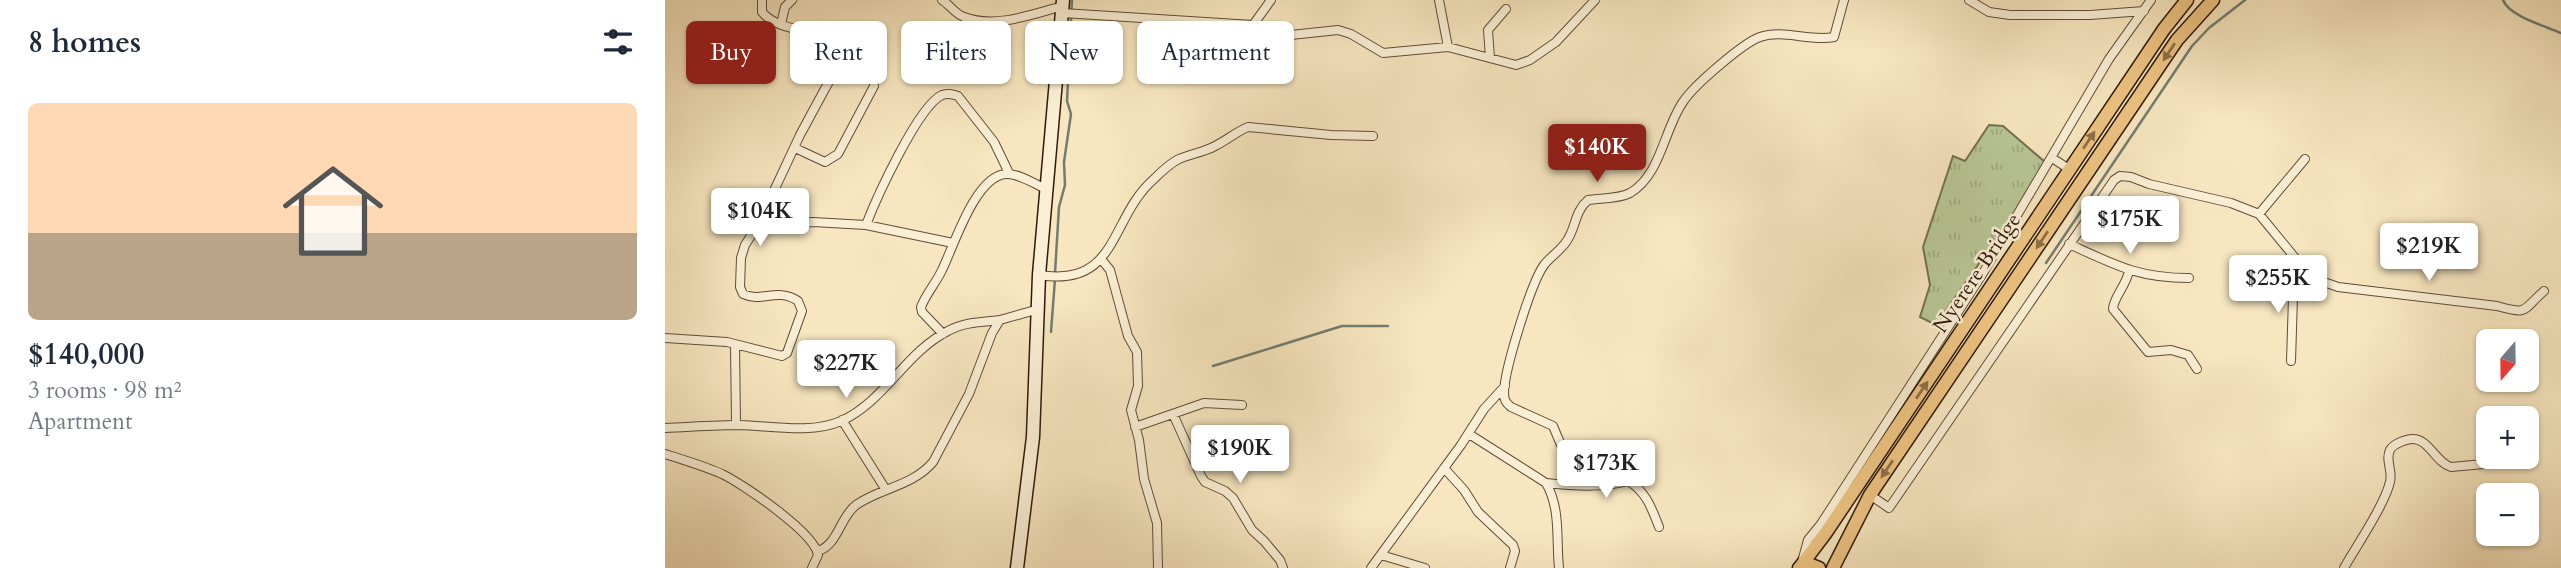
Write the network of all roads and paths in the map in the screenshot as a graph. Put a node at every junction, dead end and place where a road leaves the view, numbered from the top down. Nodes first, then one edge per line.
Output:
1 (762, 0) edge
2 (790, 0) edge
3 (942, 0) edge
4 (1271, 0) edge
5 (1439, 0) edge
6 (1595, 0) edge
7 (1844, 0) edge
8 (1969, 0) edge
9 (2151, 0) edge
10 (2187, 0) edge
11 (2213, 0) edge
12 (1063, 7) edge
13 (1506, 9) dead end
14 (2144, 11) junction
15 (1211, 21) edge
16 (1256, 21) edge
17 (781, 24) junction
18 (1294, 35) edge
19 (1448, 47) junction
20 (1490, 58) junction
21 (874, 86) dead end
22 (1373, 136) dead end
23 (795, 148) junction
24 (2052, 158) junction
25 (2305, 159) dead end
26 (2070, 169) junction
27 (1009, 173) junction
28 (1046, 189) junction
29 (2259, 214) junction
30 (764, 225) dead end
31 (866, 225) junction
32 (953, 243) junction
33 (2069, 244) junction
34 (1101, 259) junction
35 (2305, 270) junction
36 (2129, 271) junction
37 (1039, 275) junction
38 (2189, 278) dead end
39 (2544, 291) dead end
40 (1039, 309) junction
41 (1000, 320) junction
42 (943, 334) junction
43 (665, 338) edge
44 (735, 345) junction
45 (2291, 361) dead end
46 (2197, 369) dead end
47 (1505, 386) junction
48 (1242, 405) dead end
49 (1173, 414) junction
50 (842, 421) junction
51 (736, 425) junction
52 (1135, 427) junction
53 (665, 428) edge
54 (1469, 434) junction
55 (1561, 444) dead end
56 (665, 454) edge
57 (2476, 465) edge
58 (1444, 468) junction
59 (1546, 483) junction
60 (886, 490) junction
61 (1870, 495) junction
62 (1658, 527) dead end
63 (818, 551) junction
64 (1381, 555) junction
65 (812, 568) edge
66 (1017, 568) edge
67 (1158, 568) edge
68 (1283, 568) edge
69 (1371, 568) edge
70 (1425, 568) edge
71 (1510, 568) edge
72 (1559, 568) edge
73 (1800, 568) edge
74 (1819, 568) edge
75 (1833, 568) edge
76 (2344, 568) edge

1 - 17 street
2 - 17 street
3 - 12 street
4 - 16 street
5 - 19 street
6 - 20 street
7 - 47 street
8 - 14 street
9 - 14 street
26 -> 10 main road, Nyerere Bridge
11 -> 61 main road, Nyerere Bridge
12 - 15 street
12 - 28 street
13 - 20 street
14 - 24 street
17 - 23 street
18 - 19 street
19 - 20 street
21 - 23 street
22 - 34 street
23 - 44 street
24 - 26 street
24 - 73 street
25 - 29 street
73 -> 26 main road, Nyerere Bridge
27 - 28 street
27 - 31 street
27 - 32 street
28 - 37 street
29 - 33 street
29 - 35 street
30 - 31 street
31 - 32 street
32 - 42 street
33 - 36 street
33 - 61 street
34 - 37 street
34 - 52 street
35 - 39 street
35 - 45 street
36 - 38 street
36 - 46 street
37 - 40 street
40 - 41 street
40 - 66 street
41 - 42 street
41 - 60 street
42 - 50 street
43 - 44 street
44 - 51 street
47 - 54 street
47 - 55 street
48 - 49 street
49 - 52 street
49 - 68 street
50 - 51 street
50 - 60 street
51 - 53 street
52 - 67 street
54 - 58 street
54 - 59 street
56 - 63 street
57 - 76 street
58 - 64 street
58 - 71 street
59 - 62 street
59 - 72 street
60 - 63 street
61 - 75 main road, Nyerere Bridge
63 - 65 street
64 - 69 street
64 - 70 street
73 - 74 main road

